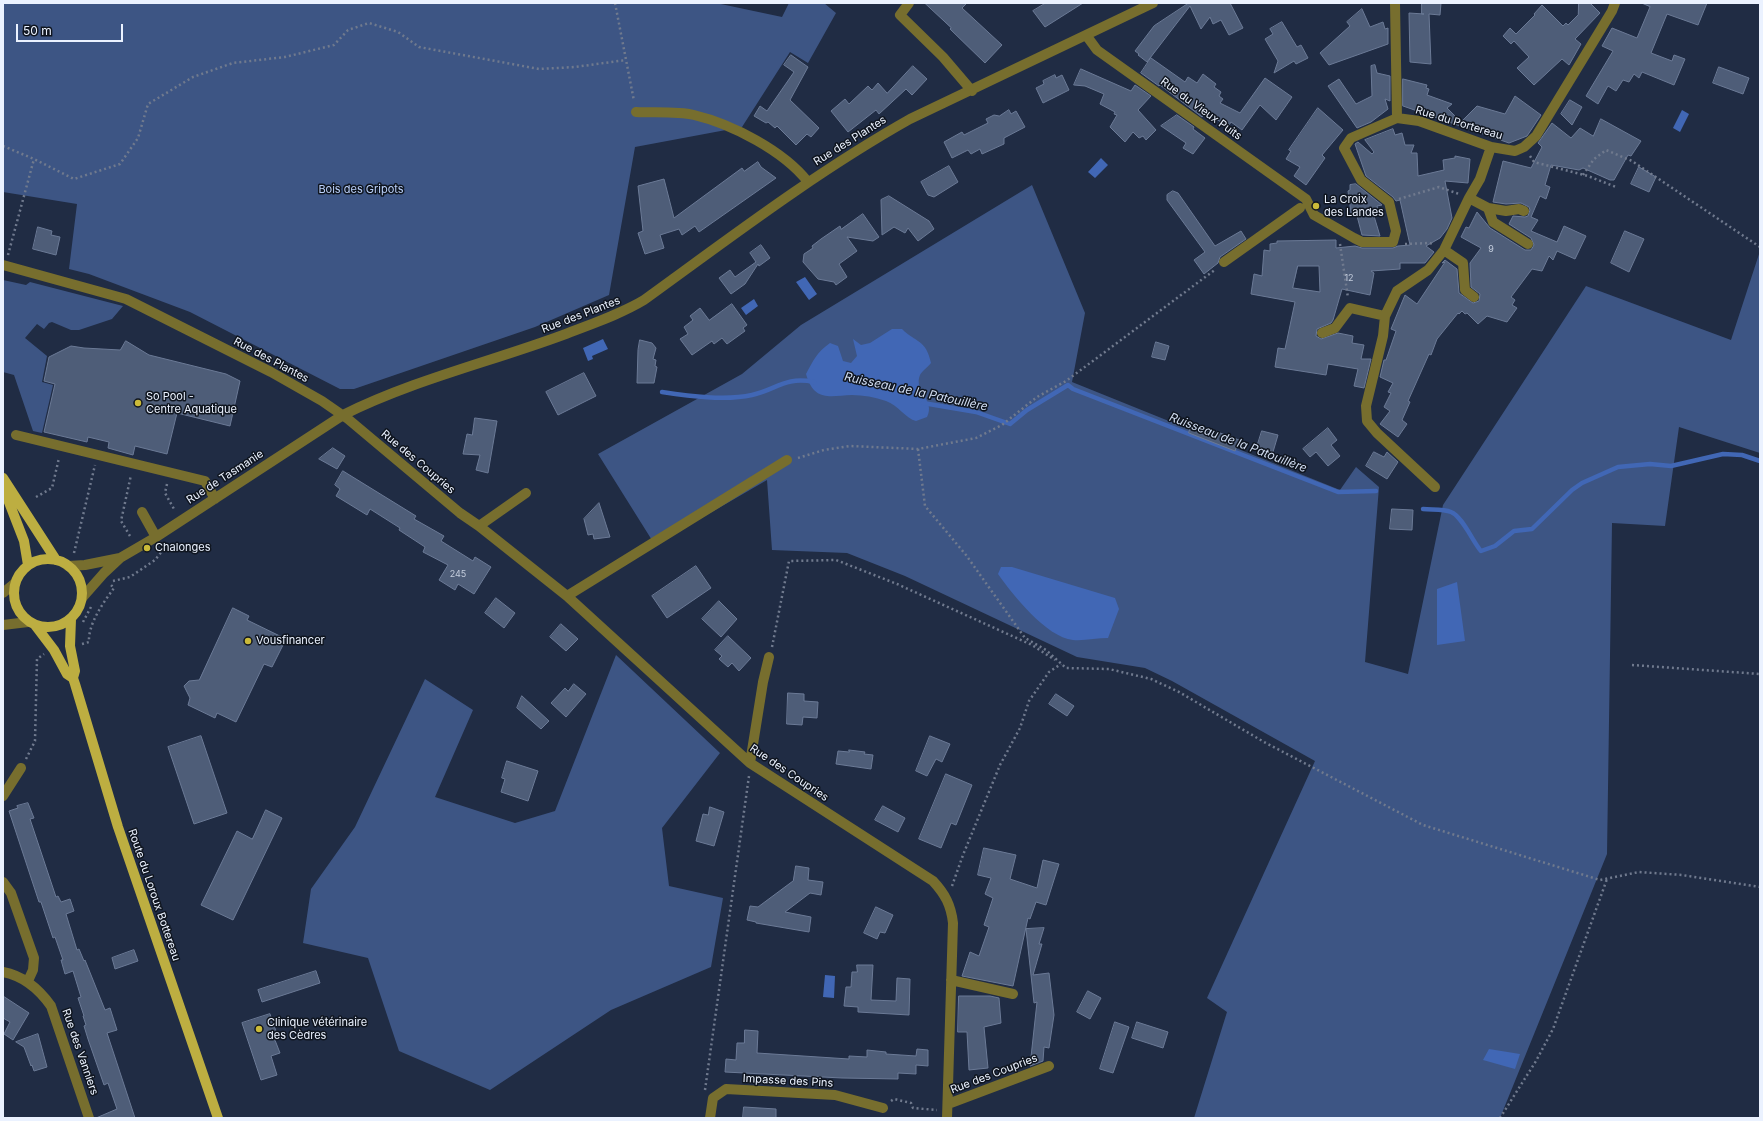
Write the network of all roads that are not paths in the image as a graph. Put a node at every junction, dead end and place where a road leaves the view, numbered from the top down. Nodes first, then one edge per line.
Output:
1 (910, 3) edge
2 (1153, 3) edge
3 (1395, 3) edge
4 (1615, 3) edge
5 (1086, 35) junction
6 (972, 91) junction
7 (636, 112) road end
8 (1397, 118) junction
9 (1491, 147) junction
10 (808, 182) junction
11 (1469, 198) junction
12 (1300, 208) dead end
13 (1488, 208) junction
14 (1524, 211) dead end
15 (1528, 244) dead end
16 (1444, 250) junction
17 (1224, 262) road end
18 (4, 265) edge
19 (1474, 297) dead end
20 (1385, 316) junction
21 (1322, 333) dead end
22 (343, 415) junction
23 (16, 435) dead end
24 (787, 460) road end
25 (4, 480) edge
26 (1435, 488) dead end
27 (526, 493) dead end
28 (215, 499) junction
29 (142, 512) dead end
30 (479, 526) junction
31 (156, 537) junction
32 (120, 558) junction
33 (56, 560) junction
34 (28, 565) junction
35 (68, 566) junction
36 (15, 583) junction
37 (3, 593) edge
38 (567, 596) junction
39 (82, 598) junction
40 (71, 618) junction
41 (32, 623) junction
42 (3, 625) edge
43 (769, 657) road end
44 (73, 678) junction
45 (750, 763) junction
46 (21, 768) road end
47 (3, 796) edge
48 (3, 882) edge
49 (3, 972) edge
50 (951, 980) junction
51 (28, 982) junction
52 (1013, 994) dead end
53 (1049, 1066) dead end
54 (948, 1104) junction
55 (883, 1108) road end
56 (89, 1118) edge
57 (218, 1118) edge
58 (710, 1118) edge
59 (947, 1118) edge

1 - 6 street
2 - 5 street, Rue des Plantes
3 - 8 street
4 - 9 street, Rue du Portereau
5 - 6 street, Rue des Plantes
5 - 8 street, Rue du Vieux Puits
6 - 10 street, Rue des Plantes
7 - 10 street
8 - 9 street, Rue du Portereau
9 - 11 street
10 - 22 street, Rue des Plantes
11 - 13 street
11 - 16 street
12 - 17 street
13 - 14 street
13 - 15 street
16 - 19 street
16 - 20 street
18 - 22 street, Rue des Plantes
20 - 21 street
20 - 26 street
22 - 28 street, Rue de Tasmanie
22 - 30 street, Rue des Coupries
23 - 28 street
24 - 38 street
25 - 33 main road
25 - 34 main road
27 - 30 street
28 - 31 street, Rue de Tasmanie
29 - 31 street
30 - 38 street, Rue des Coupries
31 - 32 street, Rue de Tasmanie
32 - 35 street, Rue de Tasmanie
32 - 39 street, Rue de Tasmanie
33 - 34 main road
33 - 35 main road
34 - 36 main road
35 - 39 main road
36 - 37 street
36 - 41 main road
38 - 45 street, Rue des Coupries
39 - 40 main road
40 - 41 main road
40 - 44 main road, Route du Loroux Bottereau
41 - 42 street
41 - 44 main road, Route du Loroux Bottereau
43 - 45 street
44 - 57 main road, Route du Loroux Bottereau
45 - 50 street, Rue des Coupries
46 - 47 street
48 - 51 street
49 - 51 street, Rue des Vanniers
50 - 52 street
50 - 54 street, Rue des Coupries
51 - 56 street, Rue des Vanniers
53 - 54 street, Rue des Coupries
54 - 59 street, Rue des Coupries
55 - 58 street, Impasse des Pins

